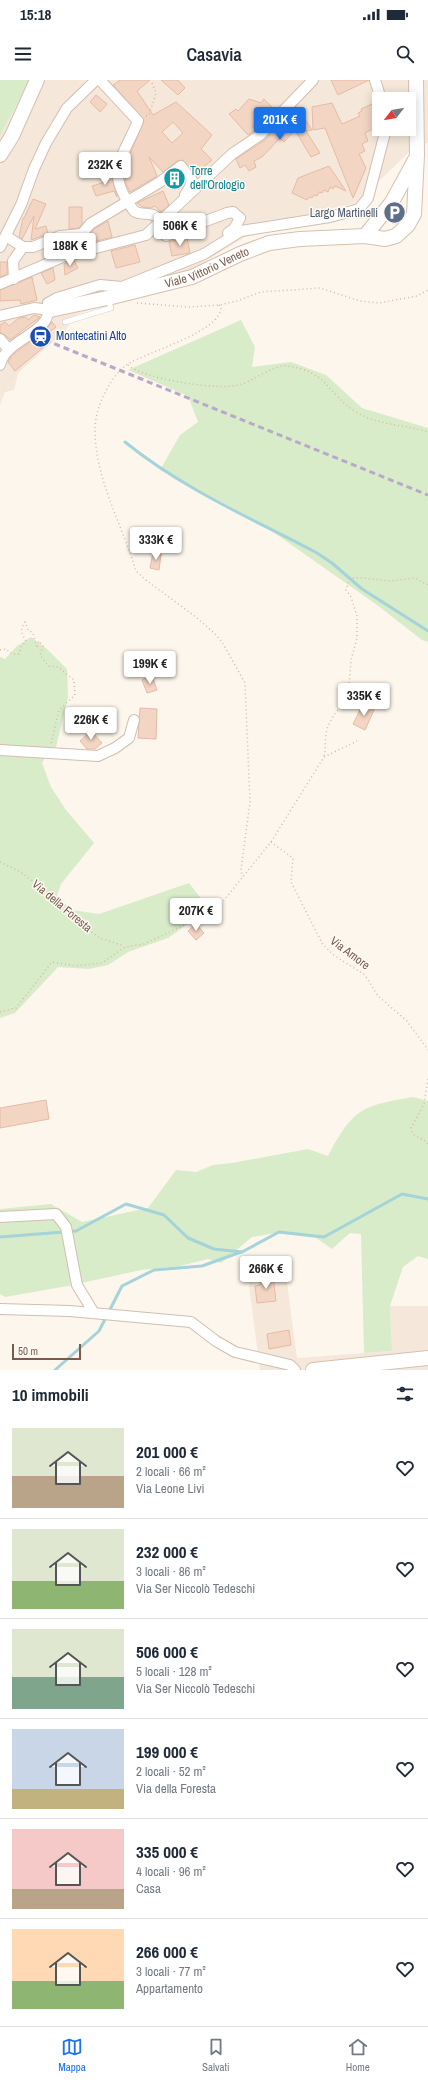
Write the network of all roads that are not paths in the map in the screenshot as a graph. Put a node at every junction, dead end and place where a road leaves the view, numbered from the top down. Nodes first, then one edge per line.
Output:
1 (37, 80) edge
2 (96, 80) edge
3 (100, 80) edge
4 (313, 80) edge
5 (375, 80) edge
6 (416, 80) edge
7 (379, 92) edge
8 (384, 136) edge
9 (251, 141) junction
10 (0, 155) edge
11 (417, 155) junction
12 (192, 180) junction
13 (128, 202) junction
14 (178, 206) junction
15 (159, 223) junction
16 (6, 236) junction
17 (365, 236) junction
18 (0, 247) edge
19 (23, 247) junction
20 (182, 263) junction
21 (14, 279) junction
22 (0, 284) edge
23 (108, 298) junction
24 (50, 310) junction
25 (0, 316) edge
26 (65, 322) dead end
27 (0, 339) edge
28 (9, 350) junction
29 (0, 365) edge
30 (134, 720) dead end
31 (0, 750) edge
32 (0, 1217) edge
33 (0, 1309) edge
34 (94, 1313) junction
35 (428, 1358) edge
36 (295, 1370) edge
37 (313, 1370) edge

1 - 10 street
2 - 16 street
3 - 13 street
4 - 9 street
5 - 7 street
6 - 11 street, Viale Vittorio Veneto
8 - 20 street
9 - 12 street
9 - 14 street
11 - 17 street, Viale Vittorio Veneto
11 - 17 street, Viale Vittorio Veneto
12 - 13 street
12 - 14 street
13 - 15 street
13 - 19 street
14 - 15 street
15 - 20 street
15 - 21 street
16 - 18 street
16 - 19 street
17 - 23 street, Viale Vittorio Veneto
19 - 21 street
20 - 24 street
21 - 22 street
23 - 24 street, Viale Vittorio Veneto
23 - 26 lane
24 - 25 street
24 - 28 street
27 - 28 street
28 - 29 street
30 - 31 street
32 - 34 street
33 - 34 street
34 - 36 street
35 - 37 street

